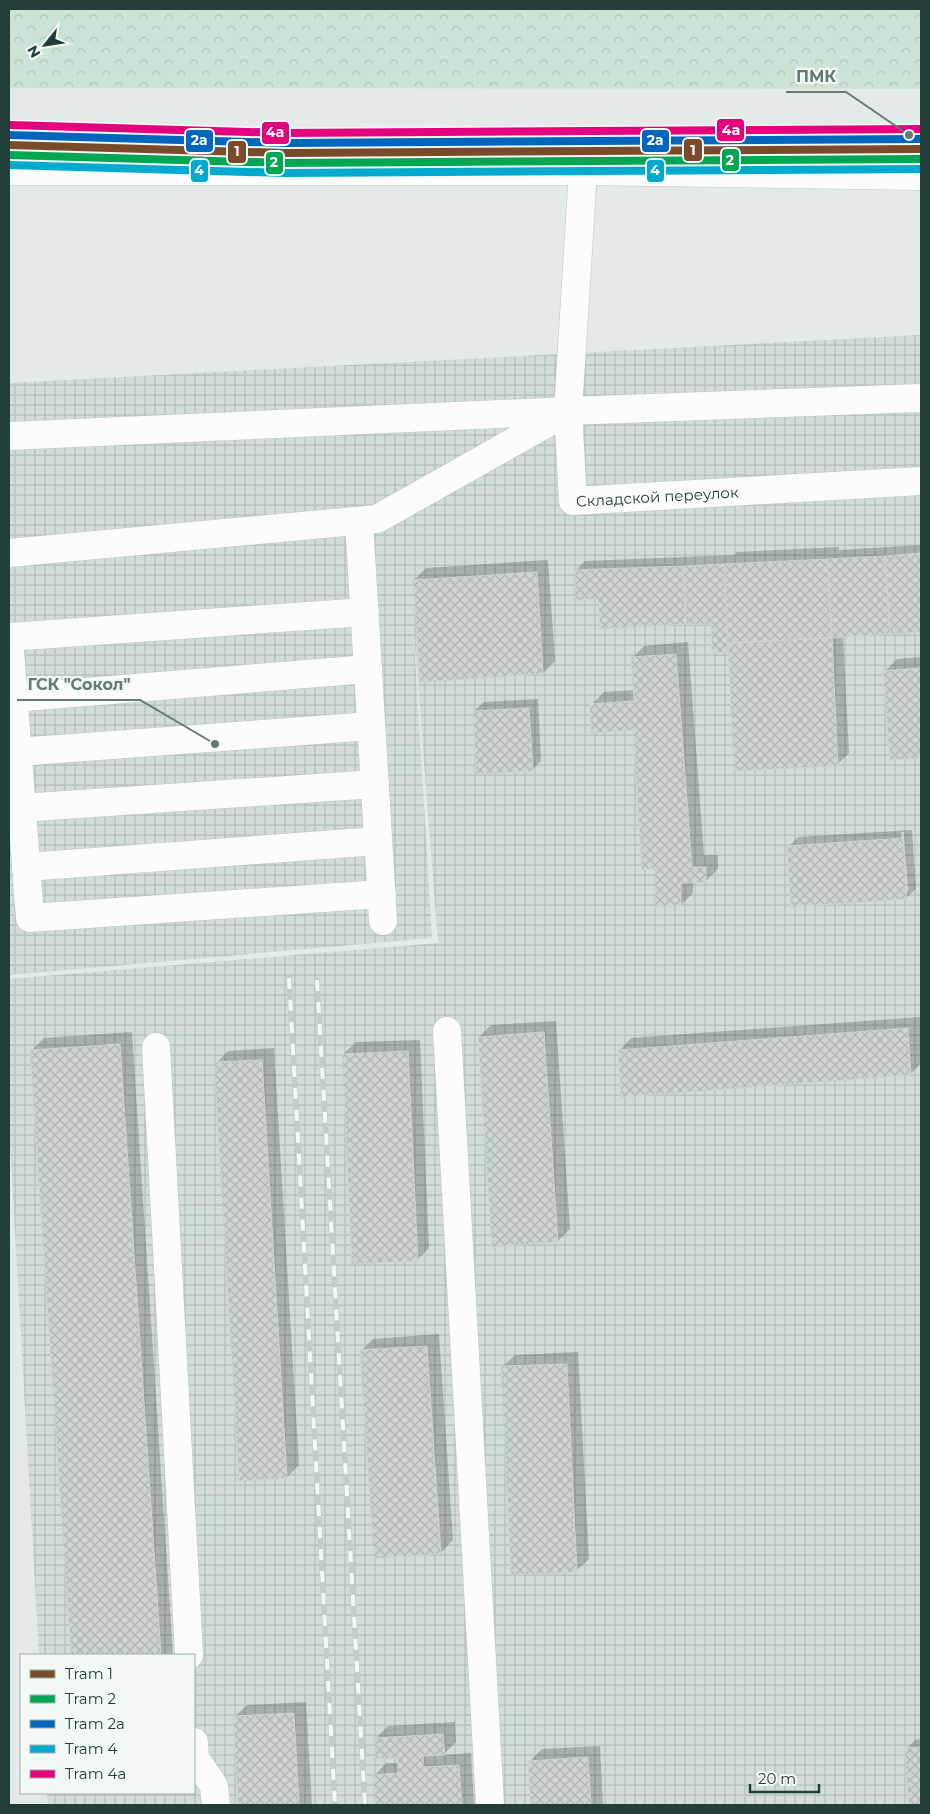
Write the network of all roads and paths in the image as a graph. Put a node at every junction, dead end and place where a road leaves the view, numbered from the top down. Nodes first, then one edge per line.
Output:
1 (872, 128) dead end
2 (873, 156) dead end
3 (9, 171) edge
4 (583, 171) junction
5 (921, 176) edge
6 (921, 398) edge
7 (568, 411) junction
8 (9, 436) edge
9 (921, 482) edge
10 (359, 521) junction
11 (9, 553) edge
12 (365, 612) junction
13 (10, 668) edge
14 (368, 669) junction
15 (13, 698) junction
16 (371, 726) junction
17 (17, 752) junction
18 (375, 784) junction
19 (21, 808) junction
20 (378, 841) junction
21 (26, 867) junction
22 (382, 894) junction
23 (383, 921) dead end
24 (447, 1031) dead end
25 (156, 1047) dead end
26 (189, 1654) edge
27 (195, 1758) edge
28 (216, 1805) edge
29 (490, 1805) edge

1 - 2 path
3 - 4 street
4 - 5 street
4 - 7 street, Складской переулок
6 - 7 street
7 - 8 street
7 - 9 street, Складской переулок
7 - 10 street
10 - 11 street
10 - 12 street
12 - 13 street
12 - 14 street
13 - 15 street
14 - 15 street
14 - 16 street
15 - 17 street
16 - 17 street
16 - 18 street
17 - 19 street
18 - 19 street
18 - 20 street
19 - 21 street
20 - 21 street
20 - 22 street
21 - 22 street
22 - 23 street
24 - 29 street
25 - 26 street
27 - 28 street

